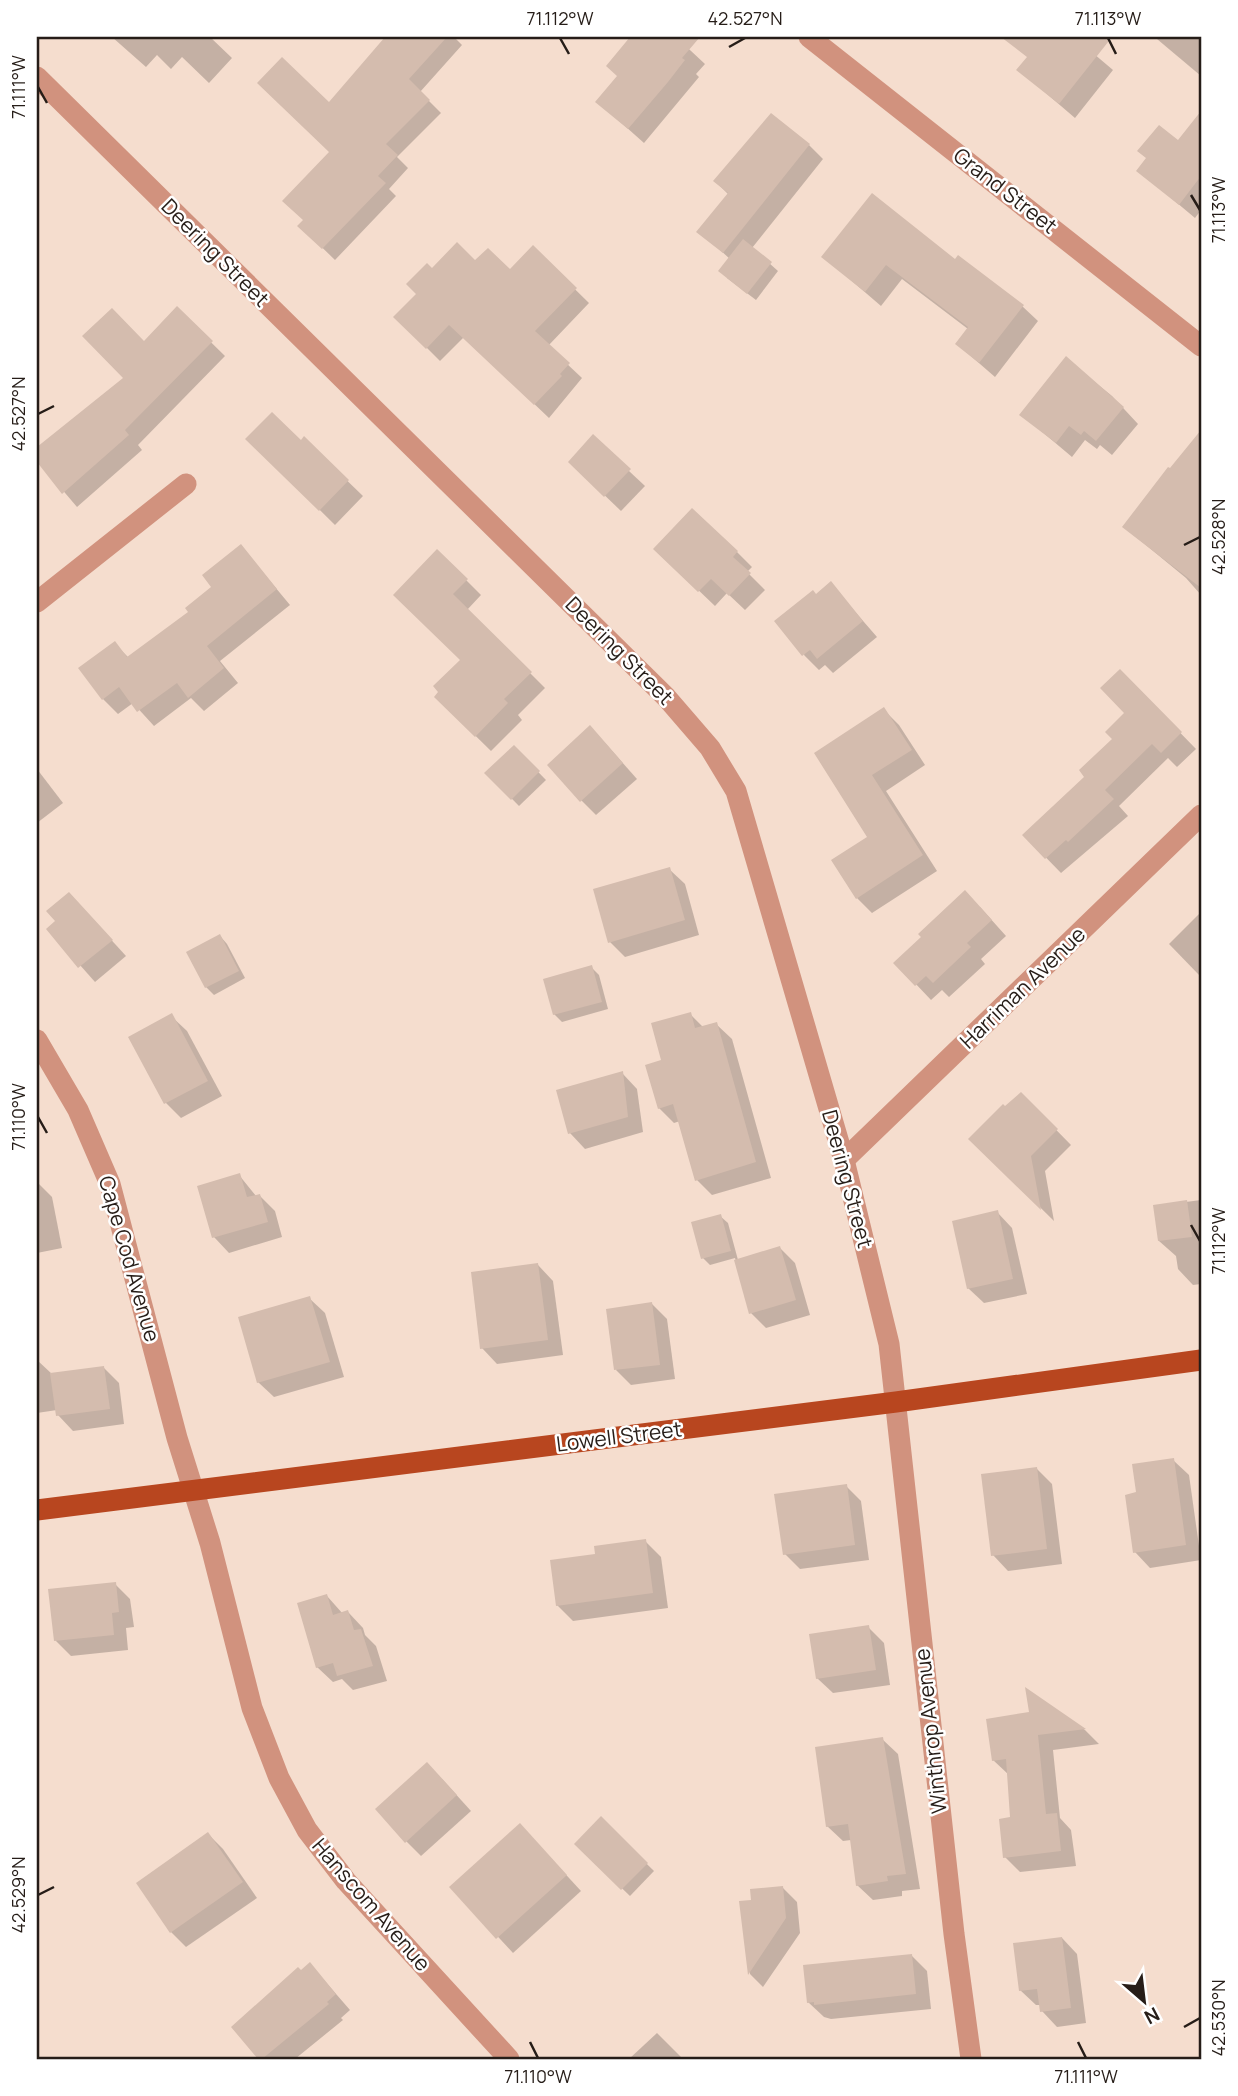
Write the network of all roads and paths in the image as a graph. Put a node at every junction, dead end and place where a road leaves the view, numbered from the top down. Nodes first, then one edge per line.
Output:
1 (809, 37) edge
2 (37, 78) edge
3 (1201, 346) edge
4 (187, 484) dead end
5 (37, 602) edge
6 (1201, 815) edge
7 (37, 1040) edge
8 (844, 1160) junction
9 (1201, 1360) edge
10 (895, 1402) junction
11 (192, 1490) junction
12 (37, 1510) edge
13 (509, 2059) edge
14 (971, 2059) edge

1 - 3 street, Grand Street
2 - 8 street, Deering Street
4 - 5 street
6 - 8 street, Harriman Avenue
7 - 11 street, Cape Cod Avenue
8 - 10 street, Deering Street
9 - 10 main road, Lowell Street
10 - 11 main road, Lowell Street
10 - 14 street, Winthrop Avenue
11 - 12 main road, Lowell Street
11 - 13 street, Hanscom Avenue

